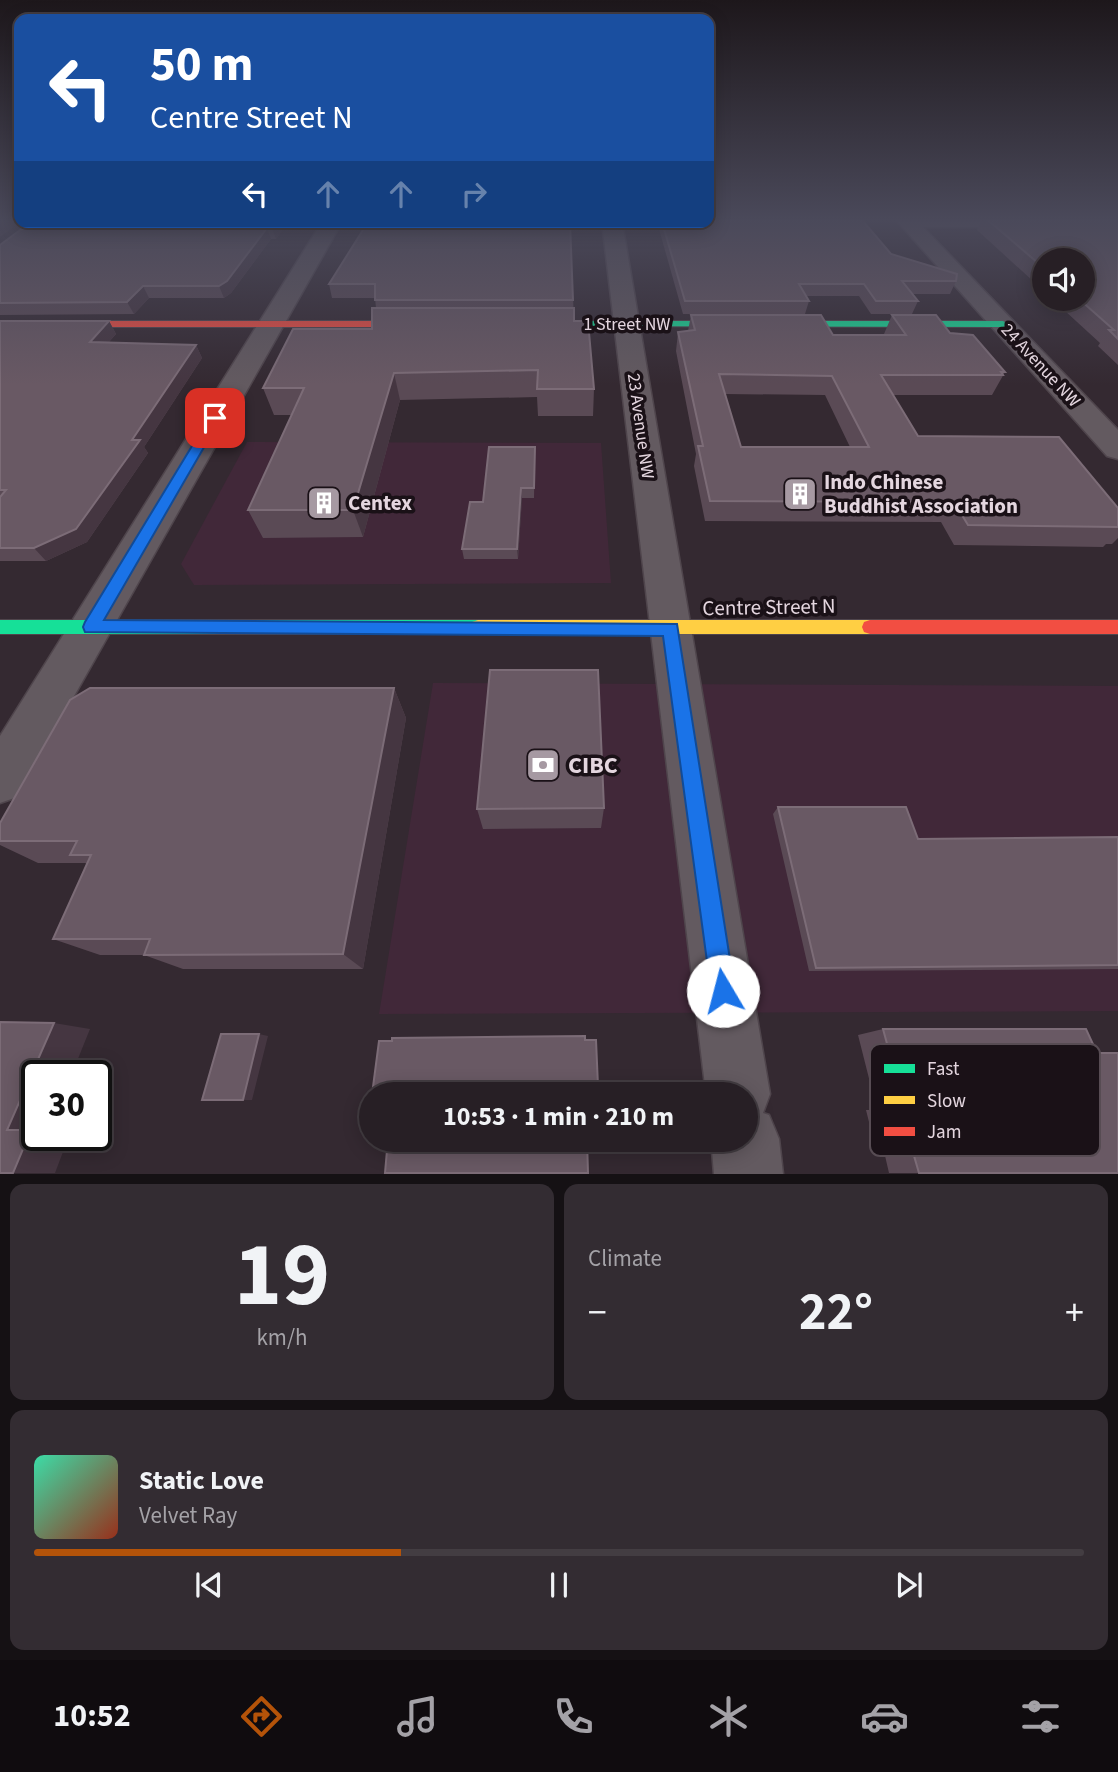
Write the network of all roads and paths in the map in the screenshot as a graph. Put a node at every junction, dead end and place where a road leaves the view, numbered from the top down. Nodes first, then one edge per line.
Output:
1 (300, 276) edge
2 (619, 276) edge
3 (959, 276) edge
4 (0, 324) edge
5 (271, 324) junction
6 (437, 324) edge
7 (519, 324) edge
8 (626, 324) junction
9 (1003, 324) junction
10 (1118, 449) edge
11 (0, 627) edge
12 (91, 627) junction
13 (1118, 627) edge
14 (671, 629) junction
15 (0, 780) edge
16 (736, 1082) edge
17 (746, 1152) edge
18 (750, 1174) edge

1 - 5 street
2 - 8 street, 23 Avenue NW
3 - 9 street, 24 Avenue NW
4 - 5 street
5 - 6 street
5 - 12 street
7 - 8 street, 1 Street NW
8 - 9 street, 1 Street NW
8 - 14 street, 23 Avenue NW
9 - 10 street, 24 Avenue NW
11 - 12 street, Centre Street N
12 - 14 street, Centre Street N
12 - 15 street
13 - 14 street, Centre Street N
14 - 16 street, 23 Avenue NW
17 - 18 street

